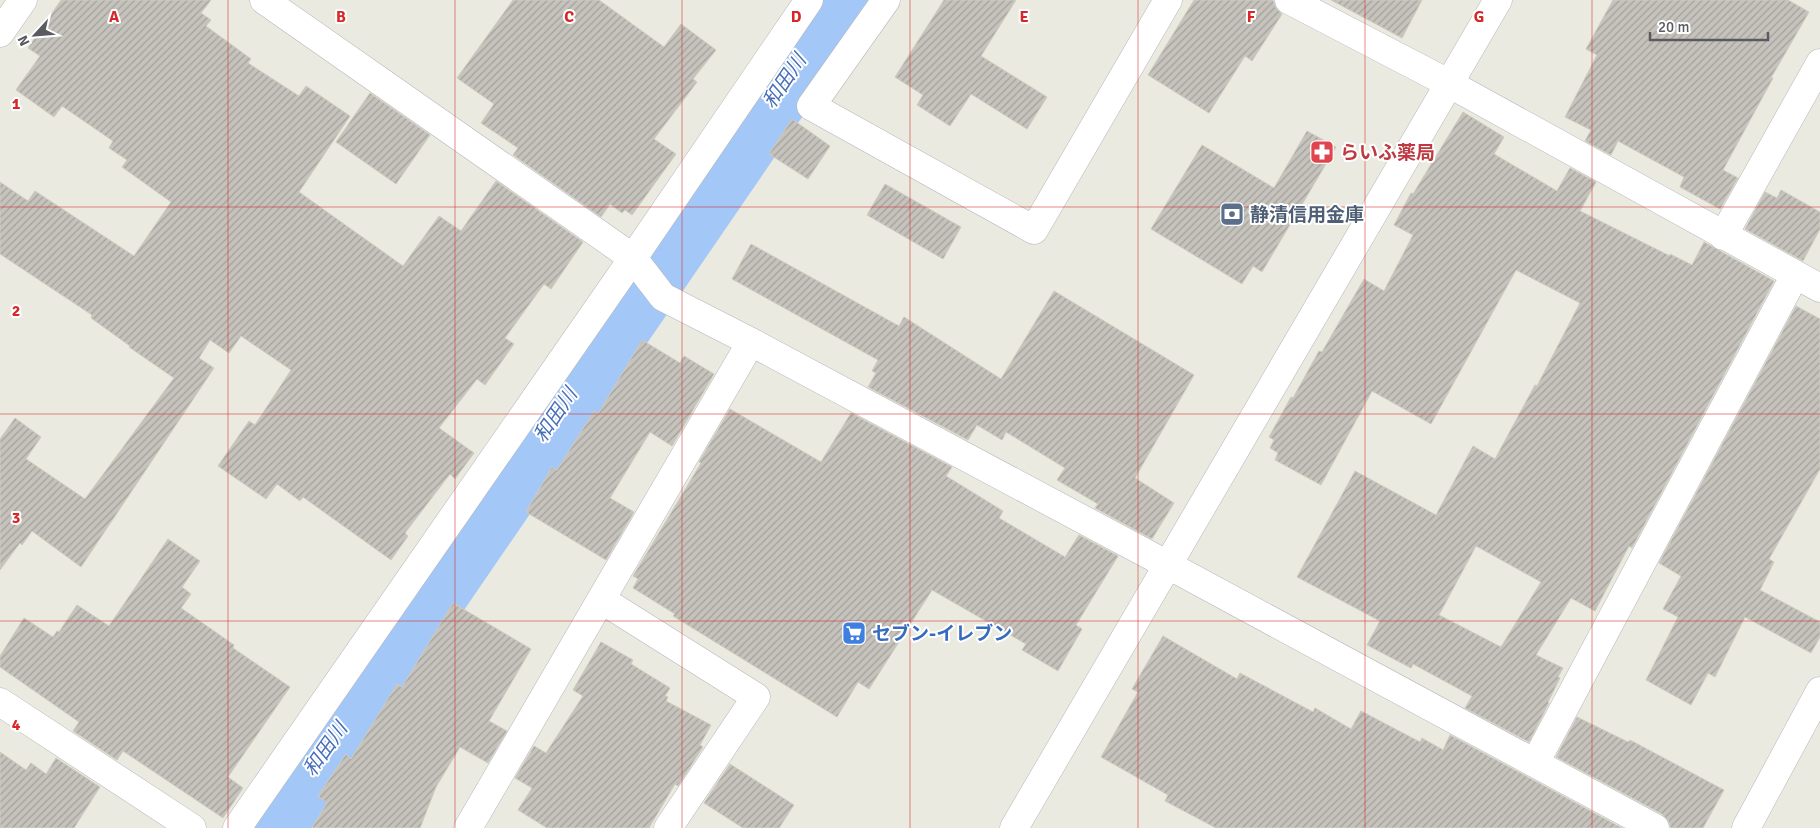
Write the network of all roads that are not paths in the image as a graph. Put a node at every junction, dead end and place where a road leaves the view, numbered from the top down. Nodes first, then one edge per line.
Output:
1 (23, 0) edge
2 (264, 0) edge
3 (809, 0) edge
4 (886, 0) edge
5 (1168, 0) edge
6 (1289, 0) edge
7 (1498, 0) edge
8 (0, 33) edge
9 (1820, 63) edge
10 (1450, 84) junction
11 (1723, 236) junction
12 (638, 265) junction
13 (1795, 275) junction
14 (1820, 288) edge
15 (751, 342) junction
16 (1168, 565) junction
17 (602, 600) junction
18 (1820, 691) edge
19 (0, 702) edge
20 (1535, 763) junction
21 (192, 828) edge
22 (237, 828) edge
23 (468, 828) edge
24 (668, 828) edge
25 (1014, 828) edge
26 (1655, 828) edge
27 (1746, 828) edge

1 - 8 street
2 - 12 street
3 - 12 street
4 - 5 street
6 - 10 street
7 - 10 street
9 - 11 street
10 - 11 street
10 - 16 street
11 - 13 street
12 - 15 street
12 - 22 street
13 - 14 street
13 - 20 street
15 - 16 street
15 - 17 street
16 - 20 street
16 - 25 street
17 - 23 street
17 - 24 street
18 - 27 street
19 - 21 street
20 - 26 street

